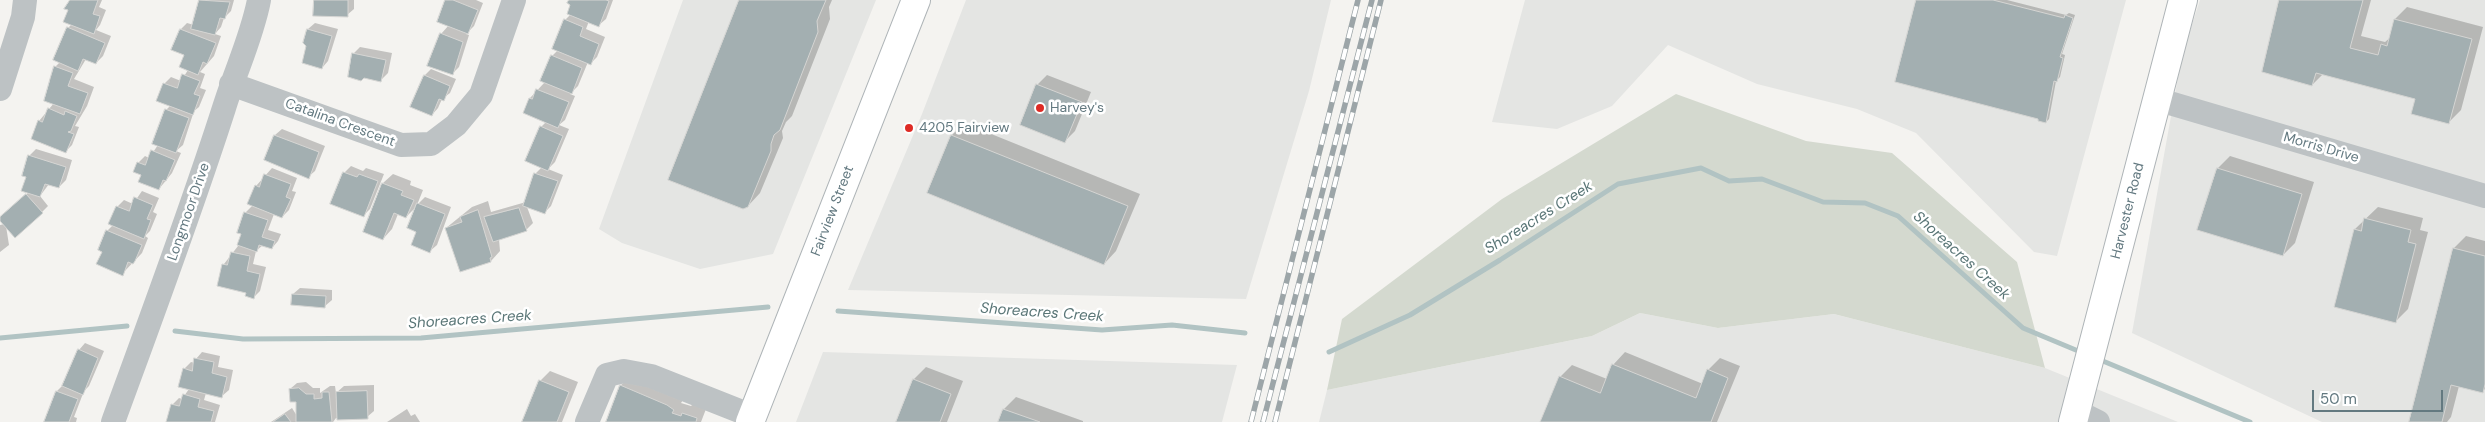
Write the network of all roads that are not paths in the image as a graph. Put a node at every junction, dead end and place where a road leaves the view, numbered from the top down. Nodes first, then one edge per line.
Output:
1 (25, 0) edge
2 (259, 0) edge
3 (514, 0) edge
4 (916, 0) edge
5 (2183, 0) edge
6 (231, 84) junction
7 (0, 88) edge
8 (2156, 99) junction
9 (2485, 196) edge
10 (2082, 418) edge
11 (751, 419) edge
12 (113, 422) edge
13 (587, 422) edge

1 - 7 street
2 - 6 street, Longmoor Drive
3 - 6 street, Catalina Crescent
4 - 11 main road, Fairview Street
5 - 8 main road, Harvester Road
6 - 12 street, Longmoor Drive
8 - 9 street, Morris Drive
8 - 10 main road, Harvester Road
11 - 13 street

